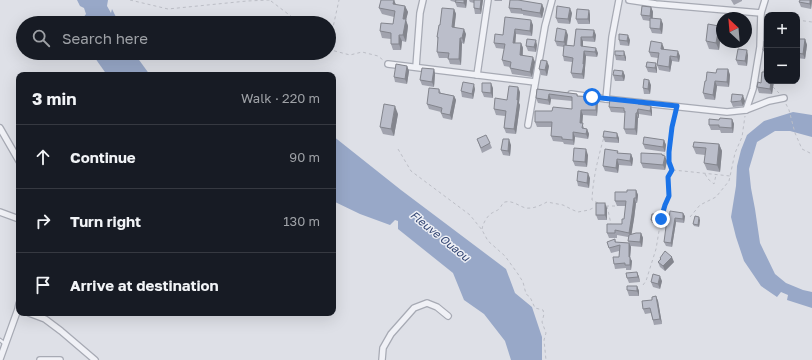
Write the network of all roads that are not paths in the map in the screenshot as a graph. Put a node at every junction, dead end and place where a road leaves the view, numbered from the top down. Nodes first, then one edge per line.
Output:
1 (423, 0) edge
2 (488, 0) edge
3 (552, 0) edge
4 (619, 0) edge
5 (629, 0) edge
6 (765, 0) edge
7 (761, 13) junction
8 (388, 64) road end
9 (416, 67) junction
10 (477, 74) junction
11 (536, 82) junction
12 (534, 89) junction
13 (542, 90) edge
14 (563, 93) edge
15 (784, 98) road end
16 (606, 99) junction
17 (746, 110) junction
18 (528, 125) dead end
19 (0, 128) edge
20 (16, 156) edge
21 (0, 212) edge
22 (16, 218) edge
23 (16, 316) edge
24 (37, 316) edge
25 (448, 316) dead end
26 (0, 340) edge
27 (6, 344) junction
28 (0, 359) edge
29 (40, 360) edge
30 (60, 360) edge
31 (95, 360) edge
32 (382, 360) edge

1 - 9 street
2 - 10 street
3 - 11 street
4 - 16 street
5 - 7 street
6 - 7 street
7 - 17 street
8 - 9 street
9 - 10 street
10 - 11 street
11 - 12 street
12 - 13 street
12 - 18 street
14 - 16 street
15 - 17 street
16 - 17 street
19 - 20 street
21 - 22 street
23 - 27 street
24 - 31 street
25 - 32 street
26 - 27 lane
27 - 28 street
29 - 30 street

